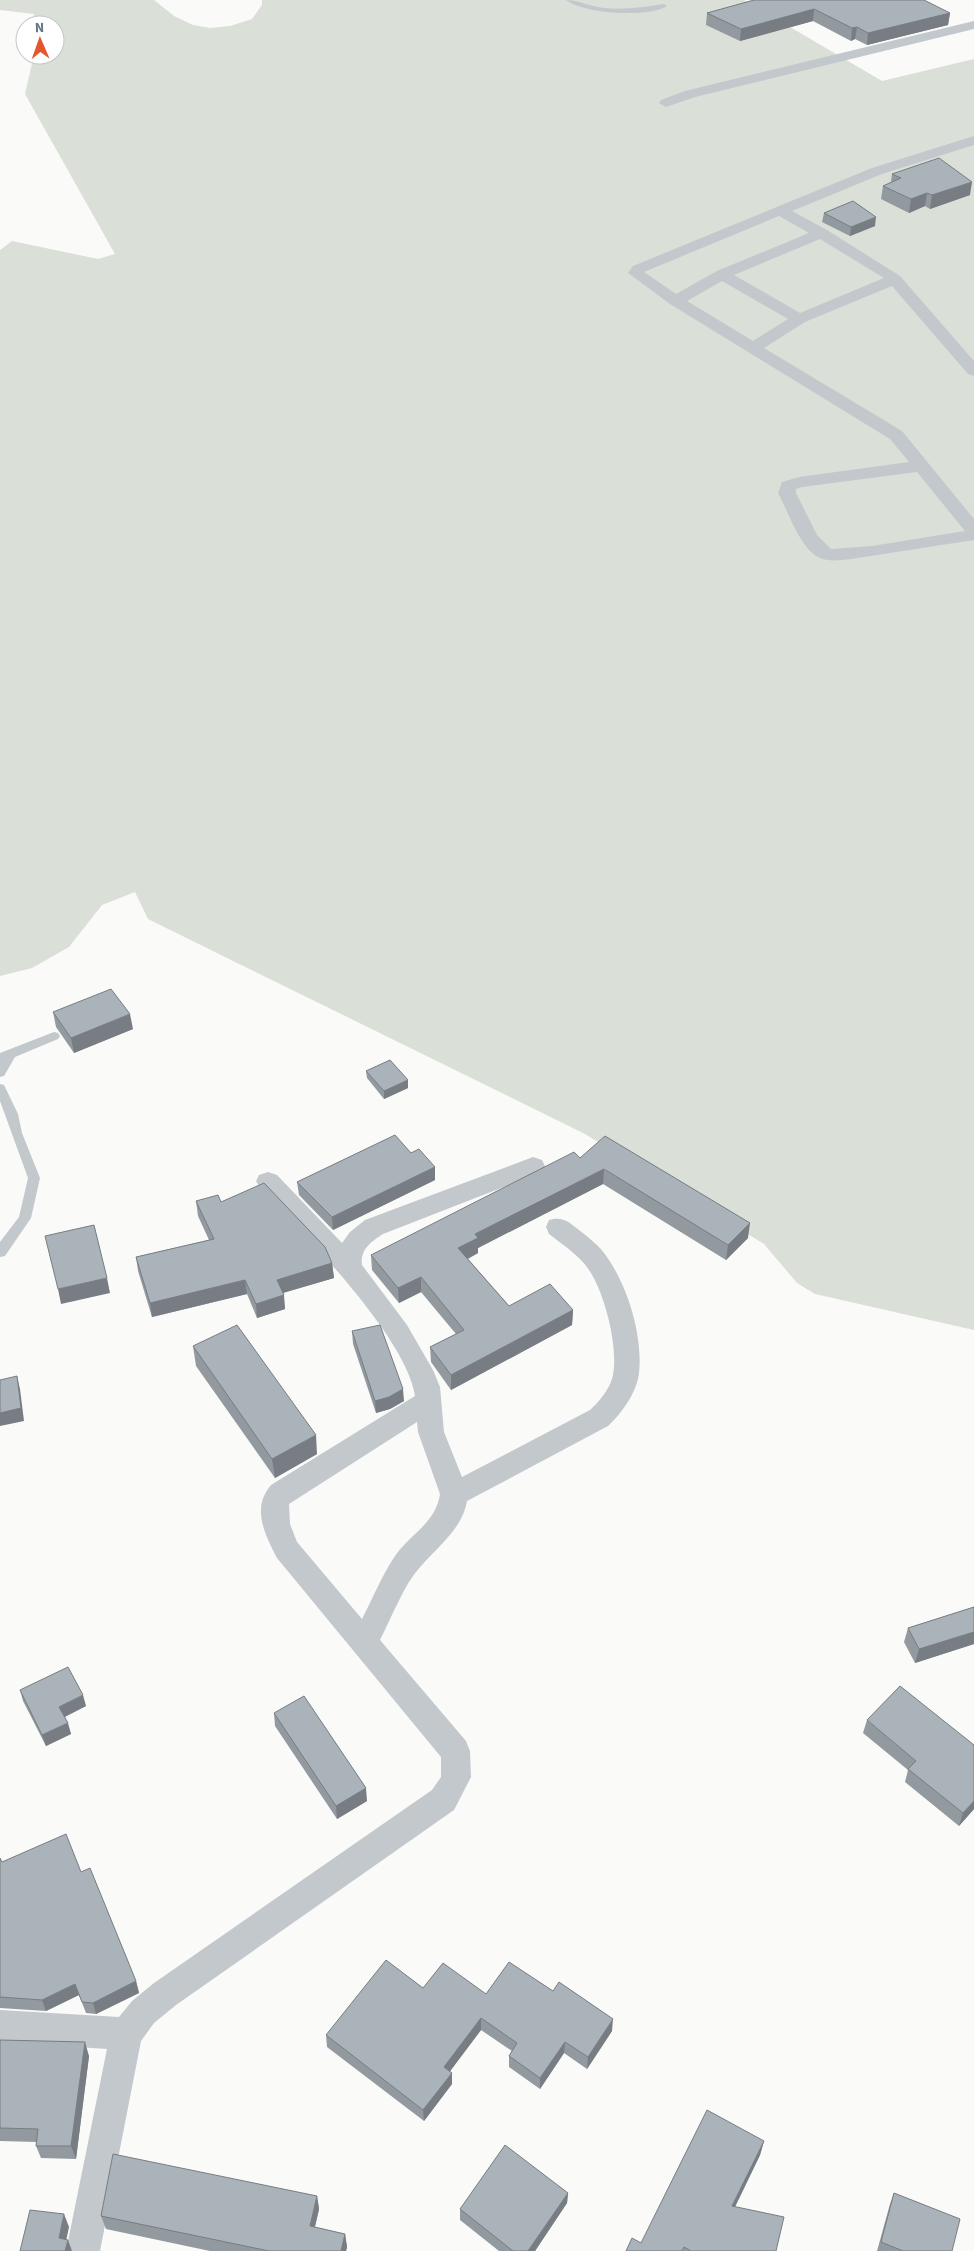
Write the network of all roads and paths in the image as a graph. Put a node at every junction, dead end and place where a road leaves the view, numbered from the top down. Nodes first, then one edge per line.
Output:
1 (569, 0) edge
2 (664, 6) dead end
3 (974, 25) edge
4 (666, 103) dead end
5 (974, 140) edge
6 (779, 210) junction
7 (822, 233) junction
8 (722, 274) junction
9 (894, 279) junction
10 (676, 301) junction
11 (799, 319) junction
12 (754, 347) junction
13 (974, 370) edge
14 (921, 466) junction
15 (974, 531) edge
16 (974, 535) edge
17 (54, 1036) dead end
18 (5, 1056) edge
19 (0, 1074) edge
20 (0, 1088) edge
21 (533, 1166) dead end
22 (268, 1181) dead end
23 (558, 1227) dead end
24 (0, 1252) edge
25 (350, 1267) junction
26 (429, 1400) junction
27 (454, 1494) junction
28 (365, 1642) junction
29 (0, 2026) edge
30 (126, 2034) junction
31 (82, 2251) edge

1 - 2 lane
3 - 4 street
5 - 6 street
6 - 7 street
6 - 10 street
7 - 8 street
7 - 9 street
8 - 10 street
8 - 11 street
9 - 11 street
9 - 13 street
10 - 12 street
11 - 12 street
12 - 14 street
14 - 15 street
14 - 16 street
17 - 18 lane
18 - 19 lane
20 - 24 lane
21 - 25 street
22 - 25 street
23 - 27 street
25 - 26 street
26 - 27 street
26 - 28 street
27 - 28 street
28 - 30 street
29 - 30 street
30 - 31 street

